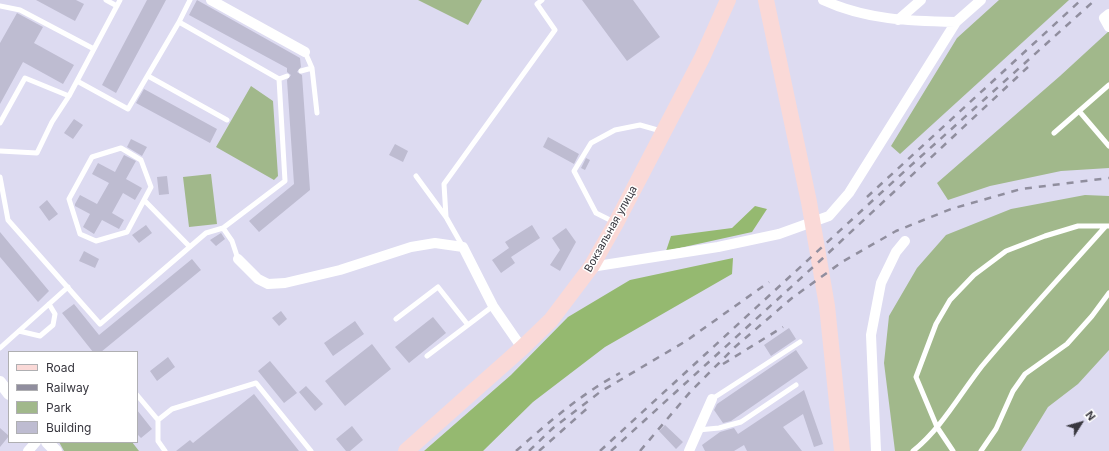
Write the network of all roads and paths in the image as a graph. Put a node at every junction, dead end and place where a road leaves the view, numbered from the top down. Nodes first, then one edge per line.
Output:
1 (106, 0) edge
2 (120, 0) edge
3 (190, 0) edge
4 (211, 0) edge
5 (542, 0) edge
6 (728, 0) edge
7 (766, 0) edge
8 (823, 0) edge
9 (920, 0) edge
10 (981, 0) edge
11 (0, 6) edge
12 (117, 6) junction
13 (1109, 14) edge
14 (898, 20) junction
15 (179, 22) junction
16 (956, 22) junction
17 (1109, 27) edge
18 (94, 49) junction
19 (305, 52) joint
20 (312, 68) junction
21 (301, 71) dead end
22 (148, 76) junction
23 (287, 76) dead end
24 (279, 79) junction
25 (77, 81) junction
26 (1109, 85) edge
27 (69, 96) junction
28 (1078, 111) junction
29 (317, 113) dead end
30 (227, 120) dead end
31 (0, 123) edge
32 (664, 131) junction
33 (1054, 133) dead end
34 (1109, 146) edge
35 (0, 151) edge
36 (416, 176) dead end
37 (0, 177) edge
38 (144, 200) junction
39 (446, 217) junction
40 (616, 223) junction
41 (1107, 227) edge
42 (223, 228) junction
43 (905, 241) dead end
44 (190, 247) junction
45 (463, 247) junction
46 (238, 259) joint
47 (591, 267) junction
48 (68, 287) junction
49 (1109, 293) edge
50 (49, 304) junction
51 (493, 306) junction
52 (396, 319) dead end
53 (468, 325) junction
54 (19, 331) junction
55 (800, 342) dead end
56 (0, 348) edge
57 (522, 348) junction
58 (427, 356) dead end
59 (0, 382) edge
60 (796, 385) dead end
61 (8, 393) edge
62 (138, 396) edge
63 (712, 399) joint
64 (158, 420) junction
65 (937, 427) junction
66 (697, 430) junction
67 (35, 443) edge
68 (48, 443) edge
69 (28, 451) edge
70 (56, 451) edge
71 (166, 451) edge
72 (311, 451) edge
73 (406, 451) edge
74 (690, 451) edge
75 (842, 451) edge
76 (876, 451) edge
77 (913, 451) edge
78 (953, 451) edge
79 (981, 451) edge

1 - 12 lane
2 - 12 lane
3 - 15 lane
4 - 19 street
5 - 39 lane
6 - 32 main road, Вокзальная улица
7 - 75 main road
8 - 14 street
9 - 14 street
10 - 16 street
11 - 18 lane
12 - 18 lane
13 - 17 street
14 - 16 street
15 - 22 lane
15 - 24 lane
16 - 47 street
18 - 25 lane
19 - 20 lane
20 - 21 lane
20 - 29 lane
22 - 25 lane
22 - 30 lane
23 - 24 lane
24 - 42 lane
25 - 27 lane
26 - 28 lane
27 - 31 lane
27 - 35 lane
28 - 33 lane
28 - 34 lane
32 - 40 main road, Вокзальная улица
32 - 40 lane
36 - 39 lane
37 - 48 lane
38 - 38 lane
38 - 44 lane
39 - 45 lane
40 - 47 main road, Вокзальная улица
41 - 65 lane
41 - 65 lane
42 - 44 lane
42 - 46 lane
43 - 76 street
44 - 48 lane
45 - 46 street
45 - 51 street
47 - 57 main road, Вокзальная улица
48 - 50 lane
49 - 79 lane
50 - 54 lane
50 - 54 lane
51 - 53 lane
51 - 57 street
52 - 53 lane
53 - 58 lane
54 - 56 lane
55 - 63 lane
57 - 73 main road, Вокзальная улица
59 - 61 street
60 - 66 lane
62 - 64 lane
63 - 66 street
64 - 71 lane
64 - 72 lane
65 - 77 lane
65 - 78 lane
66 - 74 street
67 - 69 street
68 - 70 street

